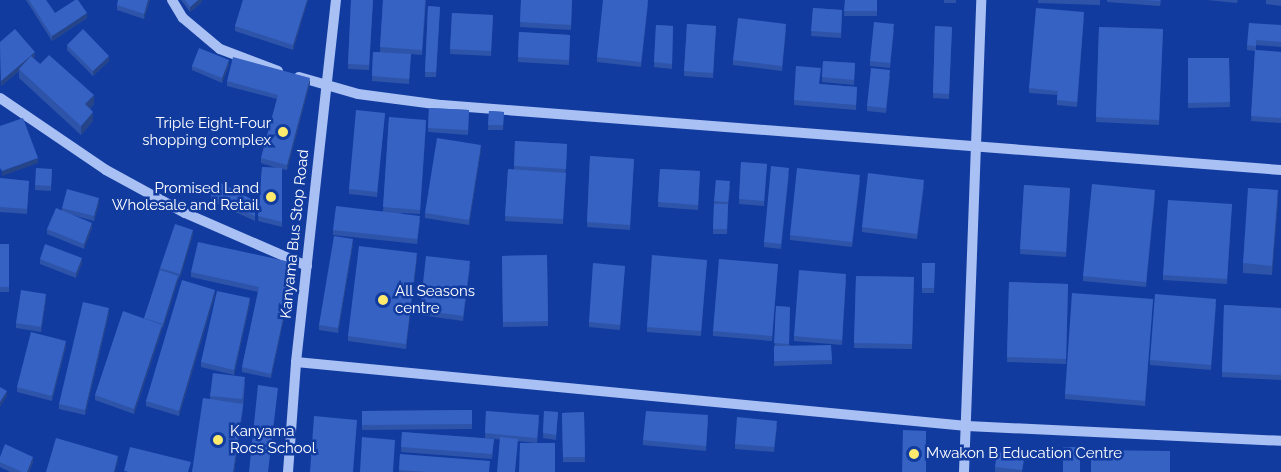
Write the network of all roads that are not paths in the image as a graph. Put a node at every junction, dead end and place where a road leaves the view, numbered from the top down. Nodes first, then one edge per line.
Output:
1 (172, 0) edge
2 (336, 0) edge
3 (981, 0) edge
4 (327, 86) junction
5 (0, 98) edge
6 (977, 147) junction
7 (1281, 170) edge
8 (308, 266) junction
9 (296, 362) junction
10 (967, 426) junction
11 (1281, 441) edge
12 (288, 472) edge
13 (964, 472) edge

1 - 4 street
2 - 4 street, Kanyama Bus Stop Road
3 - 6 street
4 - 6 street
4 - 8 street, Kanyama Bus Stop Road
5 - 8 street
6 - 7 street
6 - 10 street
8 - 9 street, Kanyama Bus Stop Road
9 - 10 street
9 - 12 street, Kanyama Bus Stop Road
10 - 11 street
10 - 13 street

